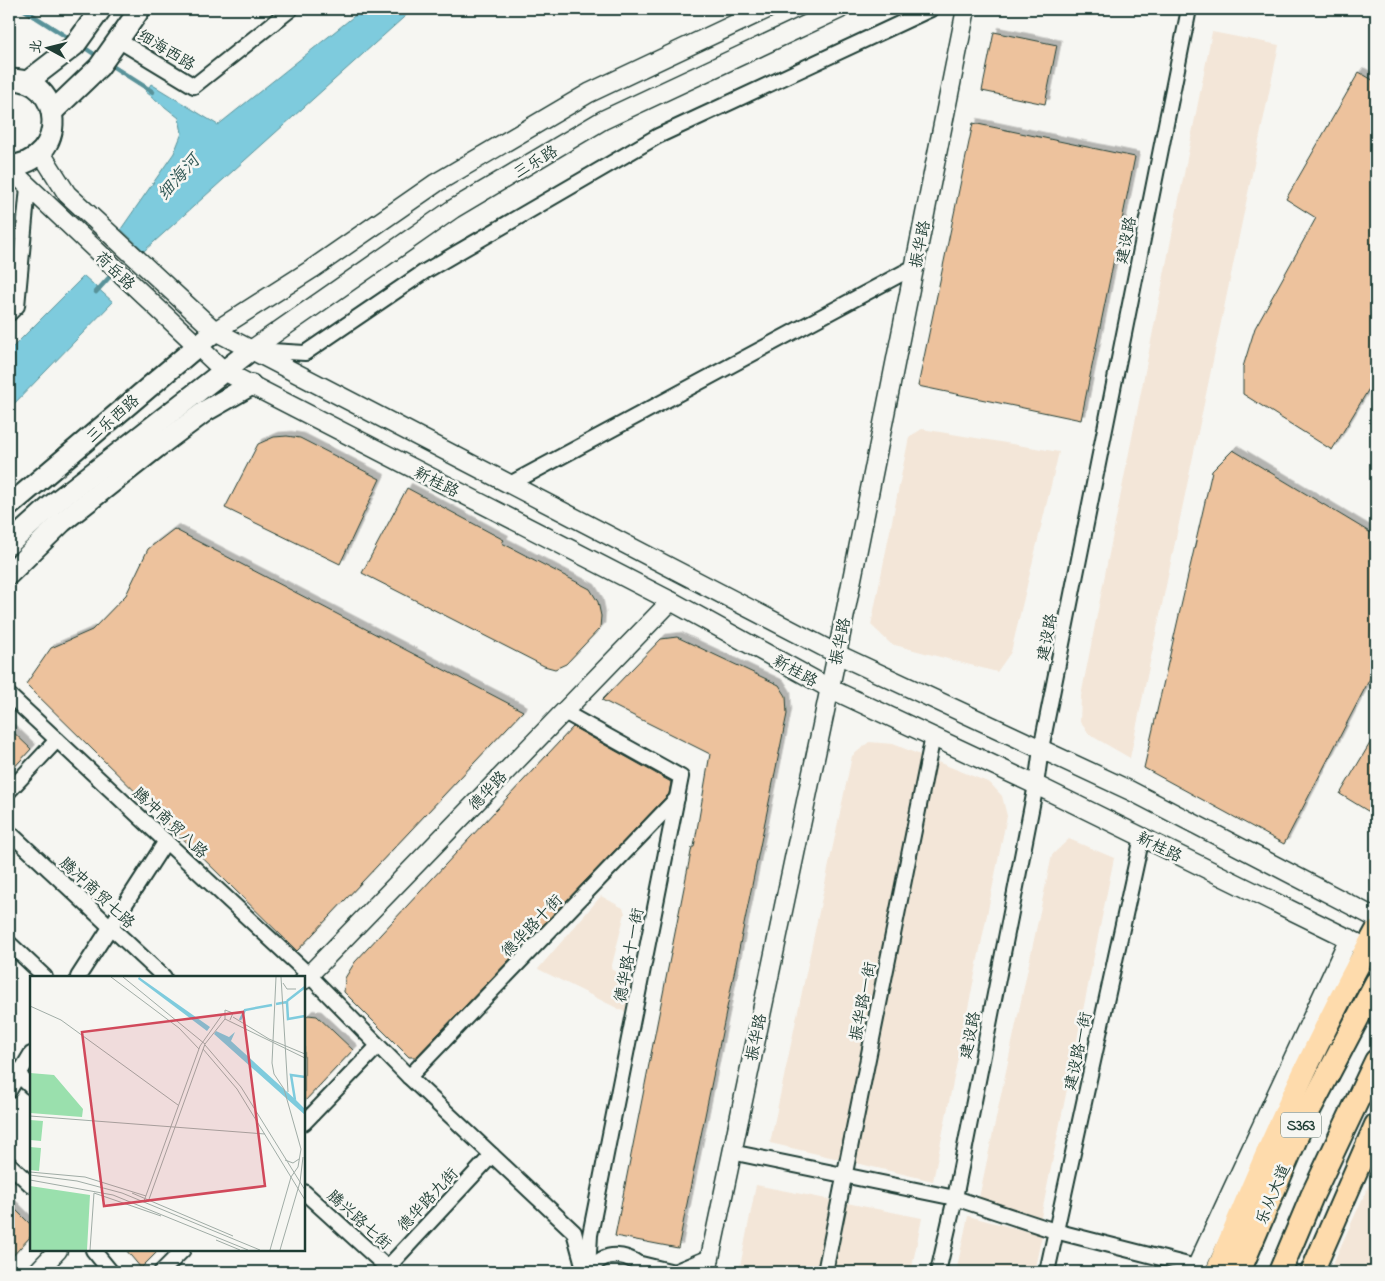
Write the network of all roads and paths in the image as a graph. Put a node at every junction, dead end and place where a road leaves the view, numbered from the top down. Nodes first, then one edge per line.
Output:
1 (101, 9) edge
2 (140, 9) edge
3 (291, 9) edge
4 (767, 9) edge
5 (840, 9) edge
6 (931, 9) edge
7 (966, 9) edge
8 (1189, 9) edge
9 (118, 40) junction
10 (18, 81) edge
11 (52, 112) junction
12 (41, 153) junction
13 (9, 167) edge
14 (28, 187) junction
15 (914, 267) junction
16 (9, 314) edge
17 (215, 331) junction
18 (196, 346) junction
19 (251, 350) junction
20 (224, 371) junction
21 (251, 385) junction
22 (510, 484) junction
23 (9, 506) edge
24 (9, 544) edge
25 (9, 574) edge
26 (671, 601) junction
27 (837, 654) junction
28 (828, 688) junction
29 (9, 695) edge
30 (564, 712) junction
31 (933, 736) junction
32 (57, 740) junction
33 (1041, 748) junction
34 (1036, 784) junction
35 (9, 791) edge
36 (678, 798) junction
37 (9, 832) edge
38 (1142, 836) junction
39 (166, 841) junction
40 (1376, 918) edge
41 (110, 927) junction
42 (9, 942) edge
43 (1367, 942) edge
44 (44, 976) edge
45 (79, 976) edge
46 (163, 976) edge
47 (305, 976) edge
48 (306, 977) edge
49 (1376, 983) edge
50 (378, 1046) junction
51 (30, 1055) edge
52 (1376, 1061) edge
53 (14, 1070) edge
54 (409, 1077) junction
55 (30, 1086) edge
56 (9, 1091) edge
57 (305, 1122) edge
58 (1376, 1126) edge
59 (731, 1152) junction
60 (492, 1155) junction
61 (9, 1164) edge
62 (845, 1176) junction
63 (30, 1185) edge
64 (305, 1193) edge
65 (955, 1198) junction
66 (1055, 1231) junction
67 (57, 1251) edge
68 (94, 1251) edge
69 (182, 1251) edge
70 (709, 1264) edge
71 (644, 1268) edge
72 (389, 1270) edge
73 (1202, 1270) edge
74 (37, 1272) edge
75 (111, 1272) edge
76 (161, 1272) edge
77 (587, 1272) edge
78 (825, 1272) edge
79 (938, 1272) edge
80 (1047, 1272) edge
81 (1239, 1272) edge
82 (1280, 1272) edge
83 (1312, 1272) edge

1 - 10 main road
2 - 9 main road
3 - 9 street, 细海西路
4 - 17 street, 三乐路
5 - 19 street, 三乐路
6 - 19 street
7 - 15 street, 振华路
8 - 33 street, 建设路
9 - 11 main road
10 - 11 main road
11 - 12 main road
12 - 13 main road
12 - 17 street, 荷岳路
13 - 14 street, 荷岳路
14 - 16 street
14 - 18 street, 荷岳路
15 - 22 street
15 - 27 street, 振华路
17 - 18 main road, 三乐西路
17 - 19 street, 荷岳路
18 - 20 street, 荷岳路
18 - 23 main road, 三乐西路
19 - 20 main road
19 - 22 street, 新桂路
20 - 21 street, 新桂路
20 - 24 main road
21 - 25 main road
21 - 26 street, 新桂路
22 - 27 street, 新桂路
26 - 28 street, 新桂路
26 - 30 street, 德华路
27 - 28 street, 振华路
27 - 33 street, 新桂路
28 - 31 street, 新桂路
28 - 59 street, 振华路
29 - 32 street, 腾冲商贸八路
30 - 36 street, 德华路十一街
30 - 48 street, 德华路
31 - 34 street, 新桂路
31 - 62 street, 振华路一街
32 - 35 street
32 - 39 street, 腾冲商贸八路
33 - 34 street, 建设路
33 - 40 street, 新桂路
34 - 38 street, 新桂路
34 - 65 street, 建设路
36 - 54 street, 德华路十街
36 - 77 street, 德华路十一街
37 - 41 street, 腾冲商贸七路
38 - 43 street, 新桂路
38 - 66 street, 建设路一街
39 - 41 street
39 - 47 street, 腾冲商贸八路
41 - 45 street
41 - 46 street, 腾冲商贸七路
42 - 44 street
43 - 73 main road
48 - 50 street, 腾冲商贸八路
49 - 81 main road, 乐从大道 / S363
50 - 54 street, 腾冲商贸八路
50 - 57 street
51 - 53 street
52 - 82 main road, S363
53 - 55 street
53 - 56 street
54 - 60 street, 腾冲商贸八路
58 - 83 main road
59 - 62 street
59 - 70 street, 振华路
60 - 72 street, 德华路九街
60 - 77 street, 腾冲商贸八路
61 - 63 street
62 - 65 street
62 - 78 street, 振华路一街
64 - 72 street, 腾兴路七街
65 - 66 street
65 - 79 street, 建设路
66 - 73 street
66 - 80 street, 建设路一街
67 - 74 street
68 - 75 street
69 - 76 street
70 - 71 street
71 - 77 street

